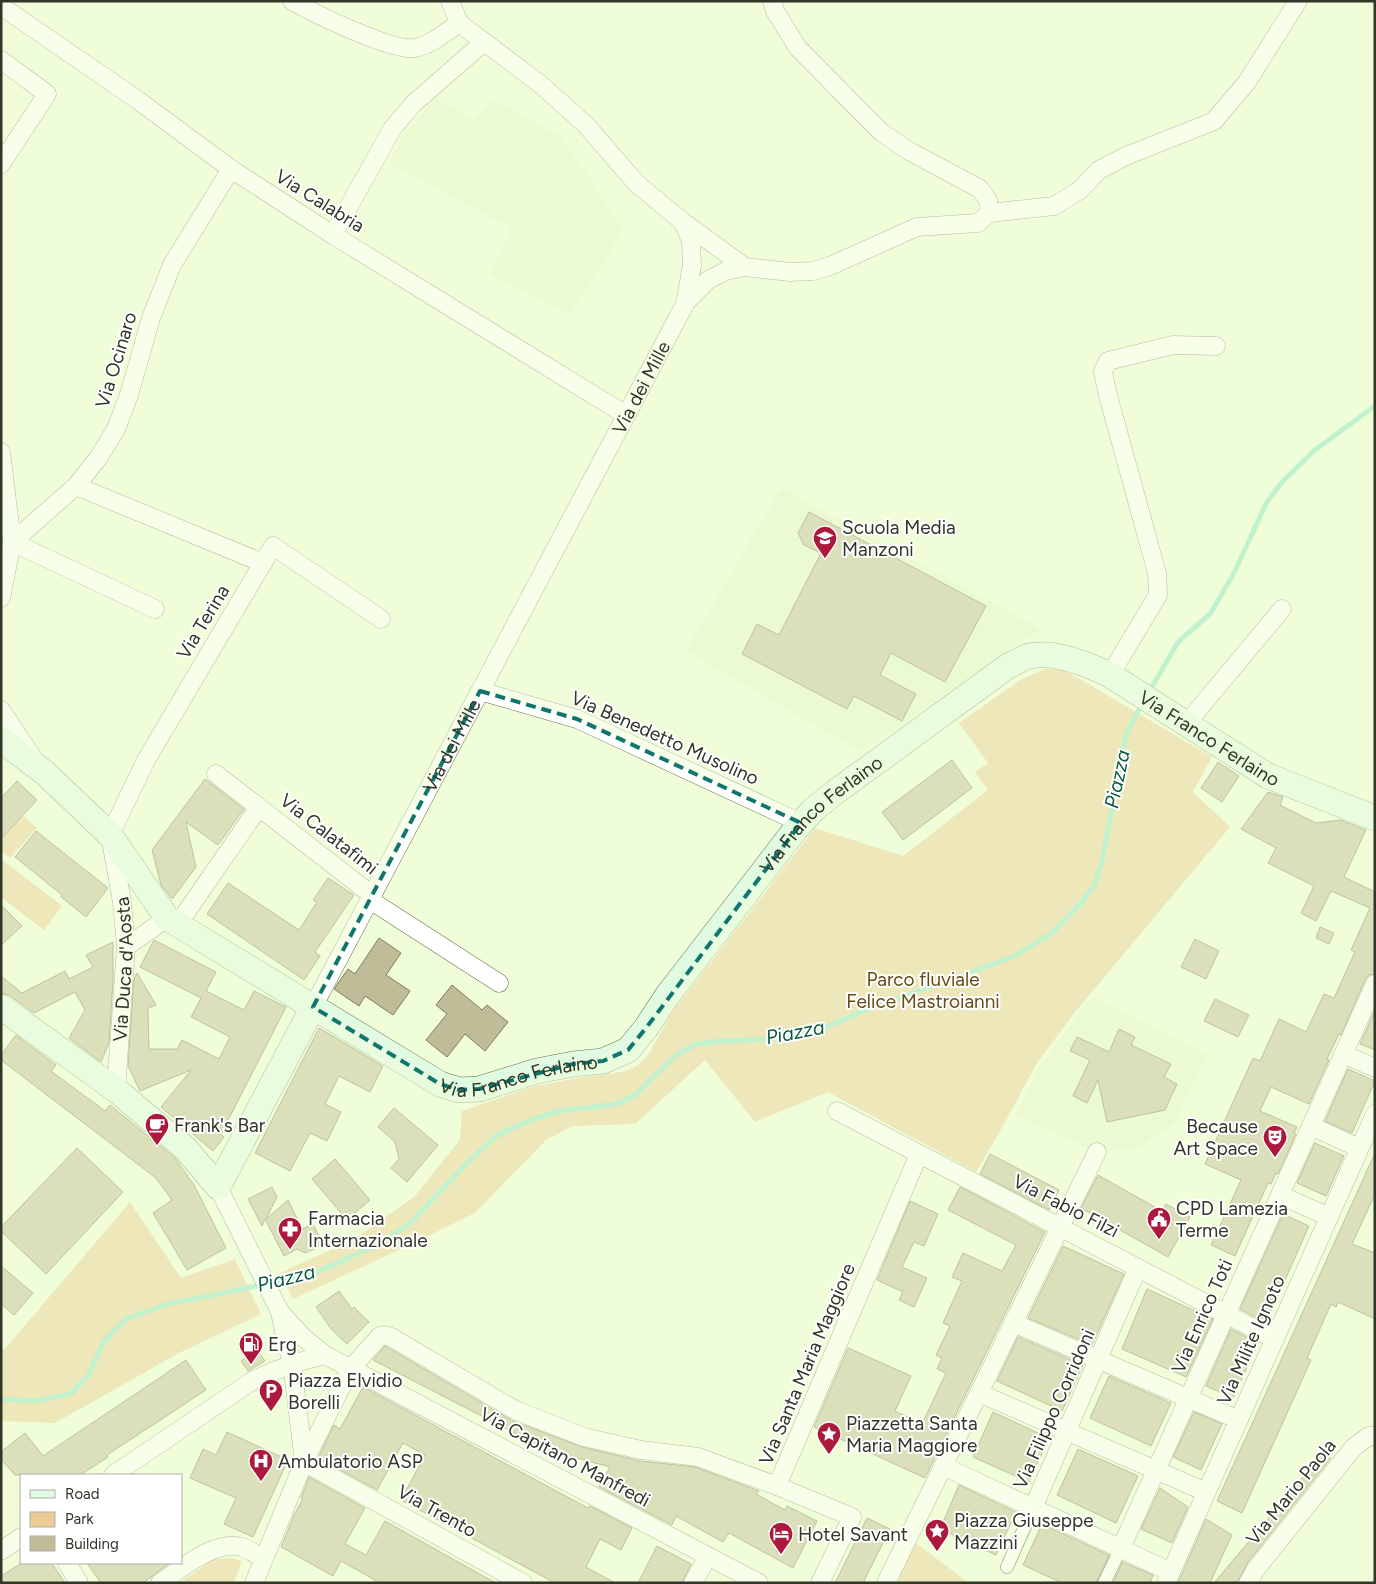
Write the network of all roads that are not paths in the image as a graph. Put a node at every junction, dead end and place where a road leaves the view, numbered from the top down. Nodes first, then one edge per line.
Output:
1 (450, 1) edge
2 (772, 1) edge
3 (1298, 1) edge
4 (1, 6) edge
5 (303, 7) edge
6 (459, 23) junction
7 (484, 42) junction
8 (1, 60) edge
9 (1, 164) edge
10 (231, 169) junction
11 (989, 213) junction
12 (683, 222) junction
13 (333, 235) junction
14 (745, 267) junction
15 (685, 304) junction
16 (1216, 346) dead end
17 (626, 415) junction
18 (1, 452) edge
19 (76, 486) junction
20 (12, 542) junction
21 (263, 563) junction
22 (1, 598) edge
23 (155, 609) dead end
24 (1282, 609) dead end
25 (381, 619) dead end
26 (1119, 681) junction
27 (480, 691) junction
28 (1, 710) edge
29 (1178, 717) junction
30 (1, 740) edge
31 (42, 771) junction
32 (216, 774) dead end
33 (259, 807) junction
34 (1375, 818) edge
35 (801, 823) junction
36 (110, 836) junction
37 (371, 897) junction
38 (172, 921) junction
39 (126, 947) junction
40 (499, 982) dead end
41 (1375, 984) edge
42 (1, 1007) edge
43 (313, 1007) junction
44 (1343, 1054) junction
45 (1375, 1068) edge
46 (116, 1090) junction
47 (837, 1111) dead end
48 (1375, 1114) edge
49 (1311, 1126) junction
50 (1360, 1148) junction
51 (1097, 1152) dead end
52 (919, 1154) junction
53 (218, 1187) junction
54 (1280, 1195) junction
55 (1329, 1217) junction
56 (1060, 1227) junction
57 (1138, 1268) junction
58 (280, 1312) junction
59 (1226, 1314) junction
60 (1013, 1323) junction
61 (1274, 1339) junction
62 (324, 1355) junction
63 (1098, 1360) junction
64 (292, 1363) junction
65 (352, 1368) junction
66 (979, 1392) junction
67 (1188, 1398) junction
68 (1239, 1420) junction
69 (1067, 1432) junction
70 (1375, 1436) edge
71 (304, 1462) junction
72 (943, 1466) junction
73 (1156, 1470) junction
74 (114, 1474) edge
75 (777, 1486) junction
76 (1206, 1492) junction
77 (1033, 1508) junction
78 (20, 1538) edge
79 (1121, 1548) junction
80 (1, 1551) edge
81 (708, 1556) junction
82 (263, 1558) junction
83 (67, 1564) edge
84 (1007, 1567) dead end
85 (1168, 1577) edge
86 (79, 1583) edge
87 (160, 1583) edge
88 (254, 1583) edge
89 (523, 1583) edge
90 (693, 1583) edge
91 (758, 1583) edge
92 (820, 1583) edge
93 (886, 1583) edge
94 (1104, 1583) edge
95 (1248, 1583) edge

1 - 6 street
2 - 11 street
3 - 11 street
4 - 10 street, Via Calabria
5 - 6 street
6 - 7 street
7 - 12 street
7 - 13 street
8 - 9 street
10 - 13 street, Via Calabria
10 - 19 street, Via Ocinaro
11 - 14 street
12 - 14 street
12 - 15 street
13 - 17 street, Via Calabria
14 - 15 street
15 - 17 street, Via dei Mille
16 - 26 street
17 - 27 street, Via dei Mille
18 - 20 street
19 - 20 street, Via Ocinaro
19 - 21 street
20 - 22 street
20 - 23 street
21 - 25 street, Via Terina
21 - 36 street, Via Terina
24 - 29 street
26 - 29 main road, Via Franco Ferlaino
26 - 35 main road, Via Franco Ferlaino
27 - 35 street, Via Benedetto Musolino
27 - 37 street, Via dei Mille
28 - 31 street
29 - 34 main road, Via Franco Ferlaino
30 - 31 main road
31 - 36 main road
32 - 33 street, Via Calatafimi
33 - 37 street, Via Calatafimi
33 - 38 street, Via Calatafimi
35 - 43 main road, Via Franco Ferlaino
36 - 38 main road
36 - 39 street, Via Duca d'Aosta
37 - 40 street, Via Calatafimi
37 - 43 street, Via dei Mille
38 - 39 street
38 - 43 main road, Via Franco Ferlaino
39 - 46 street, Via Duca d'Aosta
41 - 44 street, Via Enrico Toti
42 - 46 main road
43 - 53 main road, Via dei Mille
44 - 45 street
44 - 49 street, Via Enrico Toti
46 - 53 main road
47 - 52 street, Via Fabio Filzi
48 - 50 street, Via Milite Ignoto
49 - 50 street
49 - 54 street, Via Enrico Toti
50 - 55 street, Via Milite Ignoto
51 - 56 street
52 - 56 street, Via Fabio Filzi
52 - 75 street, Via Santa Maria Maggiore
53 - 58 street
54 - 55 street
54 - 59 street, Via Enrico Toti
55 - 61 street, Via Milite Ignoto
56 - 57 street, Via Fabio Filzi
56 - 60 street
57 - 59 street, Via Fabio Filzi
57 - 63 street, Via Filippo Corridoni
58 - 62 street
58 - 64 street
59 - 61 street, Via Fabio Filzi
59 - 67 street, Via Enrico Toti
60 - 63 street
60 - 66 street
61 - 68 street, Via Milite Ignoto
62 - 64 street
62 - 65 street
63 - 67 street
63 - 69 street, Via Filippo Corridoni
64 - 71 street
64 - 74 street
65 - 71 street
65 - 75 street, Via Santa Maria Maggiore
65 - 81 street, Via Capitano Manfredi
66 - 69 street
66 - 72 street
67 - 68 street
67 - 73 street, Via Enrico Toti
68 - 76 street, Via Milite Ignoto
69 - 73 street
69 - 77 street, Via Filippo Corridoni
70 - 95 street, Via Mario Paola
71 - 82 street
71 - 89 street, Via Trento
72 - 77 street
72 - 93 street
73 - 76 street
73 - 79 street, Via Enrico Toti
75 - 92 street
76 - 85 street, Via Milite Ignoto
77 - 79 street
77 - 84 street, Via Filippo Corridoni
78 - 80 street
79 - 85 street
79 - 94 street, Via Enrico Toti
81 - 90 street
81 - 91 street, Via Capitano Manfredi
82 - 87 street
82 - 88 street
83 - 86 street

